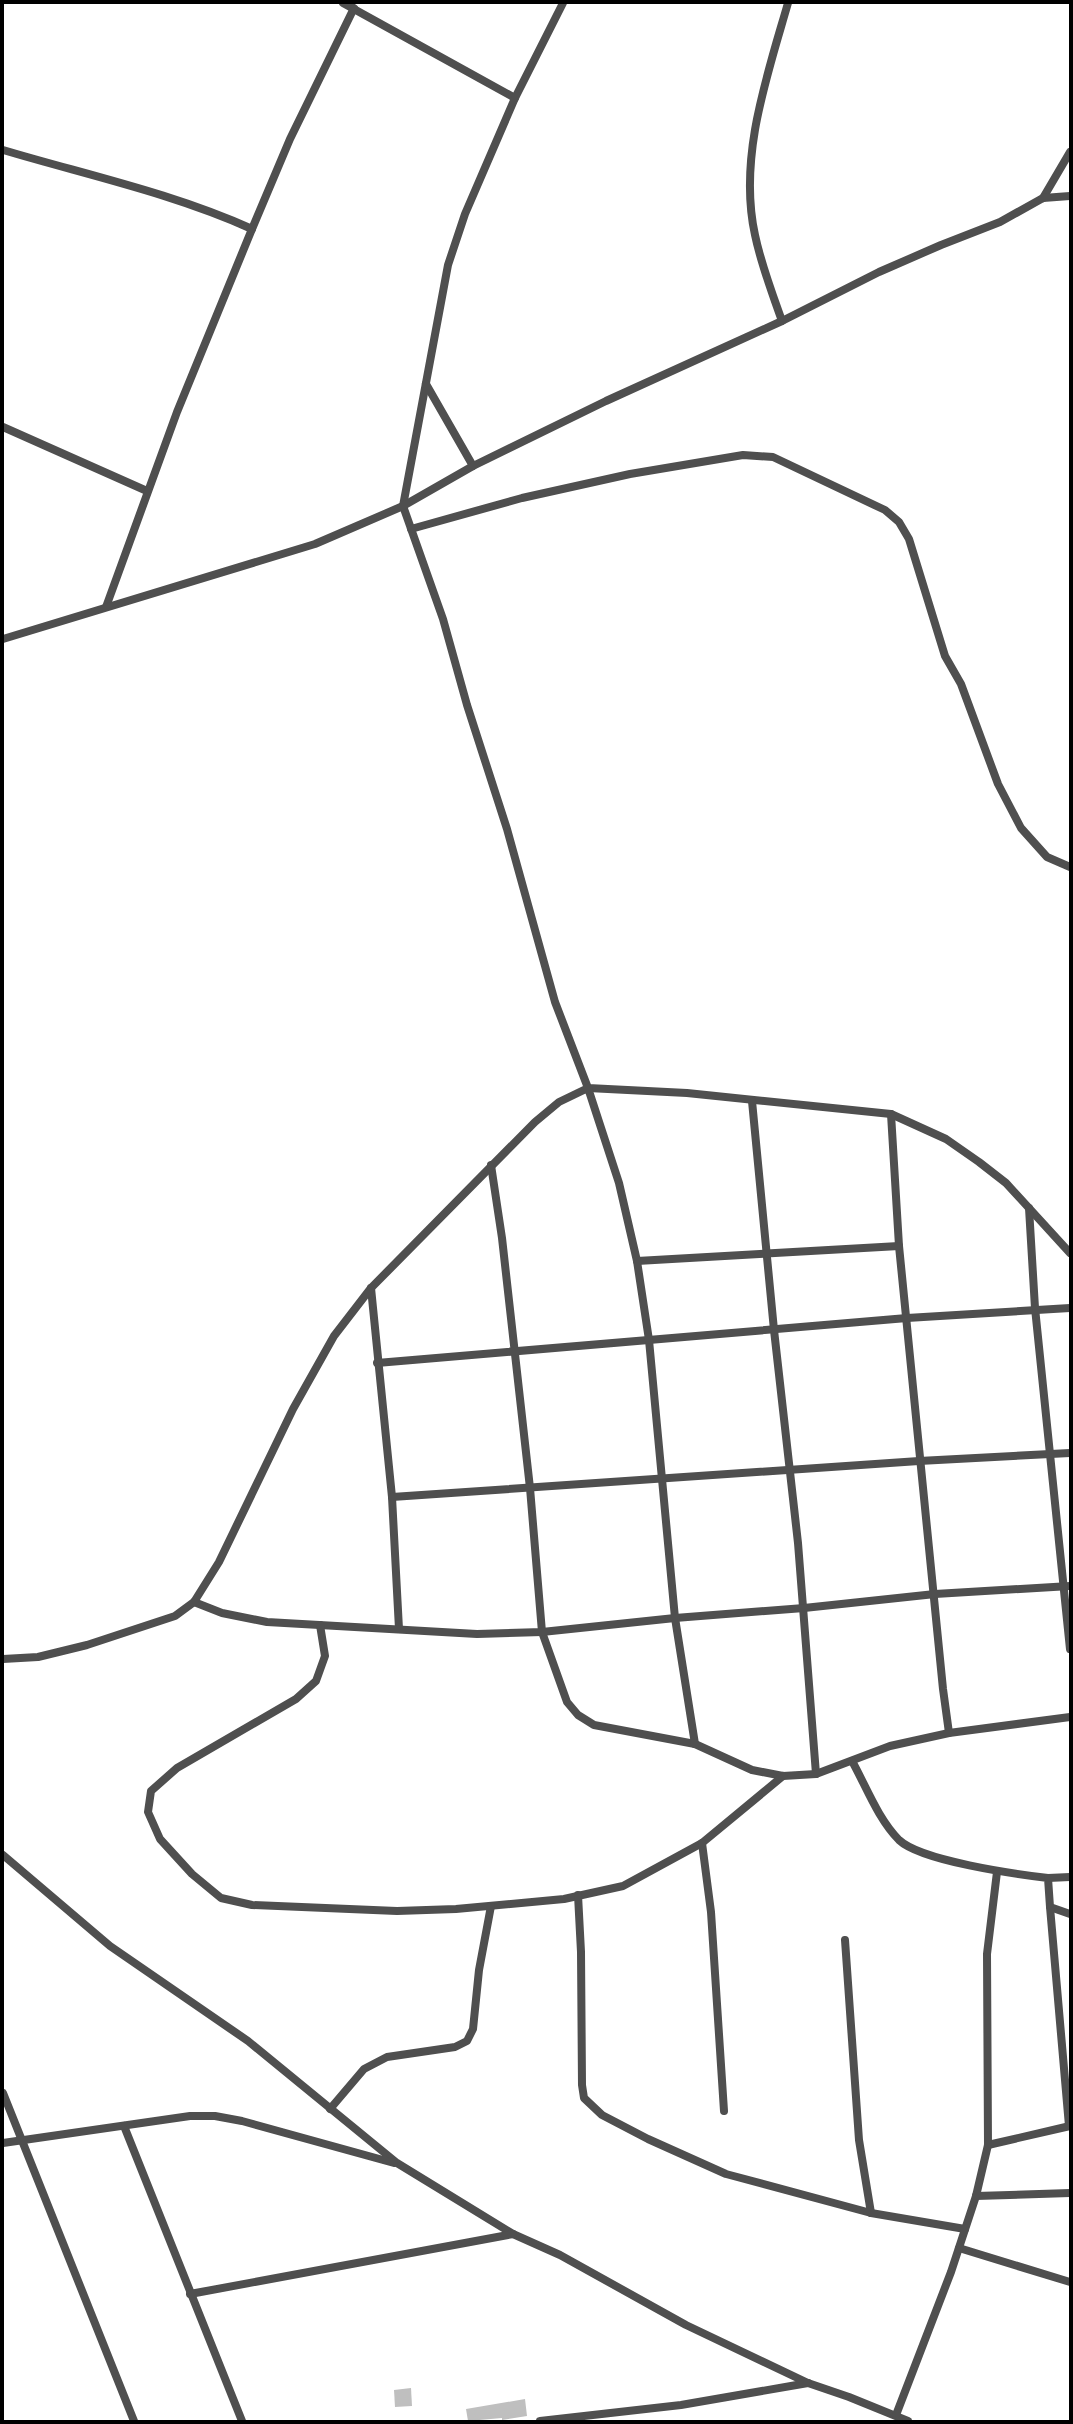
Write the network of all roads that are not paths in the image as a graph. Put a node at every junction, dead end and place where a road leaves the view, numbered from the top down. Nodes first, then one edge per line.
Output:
1 (343, 3) edge
2 (563, 3) edge
3 (788, 3) edge
4 (354, 8) junction
5 (515, 98) junction
6 (3, 150) edge
7 (1070, 152) edge
8 (1070, 196) edge
9 (1042, 198) junction
10 (252, 229) junction
11 (782, 321) junction
12 (426, 384) junction
13 (3, 427) edge
14 (473, 466) junction
15 (147, 491) junction
16 (403, 506) junction
17 (411, 529) junction
18 (106, 606) junction
19 (3, 639) edge
20 (1070, 867) edge
21 (588, 1088) junction
22 (752, 1101) junction
23 (891, 1114) junction
24 (491, 1165) junction
25 (1029, 1208) junction
26 (899, 1246) junction
27 (1070, 1253) edge
28 (766, 1254) junction
29 (637, 1261) junction
30 (371, 1288) junction
31 (1035, 1308) junction
32 (1070, 1308) edge
33 (906, 1318) junction
34 (774, 1330) junction
35 (649, 1340) junction
36 (515, 1352) junction
37 (377, 1363) junction
38 (1070, 1453) edge
39 (1050, 1455) junction
40 (919, 1461) junction
41 (791, 1471) junction
42 (663, 1479) junction
43 (530, 1488) junction
44 (392, 1497) junction
45 (1067, 1586) edge
46 (934, 1594) junction
47 (194, 1602) junction
48 (804, 1608) junction
49 (675, 1618) junction
50 (320, 1625) junction
51 (400, 1629) junction
52 (542, 1632) junction
53 (1070, 1649) edge
54 (3, 1659) edge
55 (1070, 1717) edge
56 (949, 1733) junction
57 (695, 1744) junction
58 (852, 1761) junction
59 (816, 1774) junction
60 (784, 1776) junction
61 (702, 1843) junction
62 (3, 1855) edge
63 (997, 1872) junction
64 (1070, 1877) edge
65 (1048, 1878) junction
66 (578, 1895) junction
67 (491, 1906) junction
68 (1050, 1907) junction
69 (1070, 1914) edge
70 (845, 1940) dead end
71 (3, 2093) edge
72 (330, 2109) junction
73 (724, 2111) dead end
74 (124, 2126) junction
75 (1069, 2126) edge
76 (21, 2141) junction
77 (3, 2143) edge
78 (988, 2145) junction
79 (397, 2163) junction
80 (1070, 2193) edge
81 (976, 2196) junction
82 (871, 2213) junction
83 (965, 2228) junction
84 (513, 2234) junction
85 (959, 2248) junction
86 (1070, 2282) edge
87 (190, 2294) junction
88 (808, 2383) junction
89 (896, 2415) junction
90 (555, 2420) edge
91 (134, 2421) edge
92 (242, 2421) edge
93 (540, 2421) edge
94 (908, 2421) edge

1 - 4 street
2 - 5 street
3 - 11 street
4 - 5 street
4 - 10 street
5 - 12 street
6 - 10 street
7 - 9 street
8 - 9 street
9 - 11 street
10 - 15 street
11 - 14 street
12 - 14 street
12 - 16 street
13 - 15 street
14 - 16 street
15 - 18 street
16 - 17 street
16 - 18 street
17 - 20 street
17 - 21 street
18 - 19 street
21 - 22 street
21 - 24 street
21 - 29 street
22 - 23 street
22 - 28 street
23 - 25 street
23 - 26 street
24 - 30 street
24 - 36 street
25 - 27 street
25 - 31 street
26 - 28 street
26 - 33 street
28 - 29 street
28 - 34 street
29 - 35 street
30 - 37 street
30 - 47 street
31 - 32 street
31 - 33 street
31 - 39 street
33 - 34 street
33 - 40 street
34 - 35 street
34 - 41 street
35 - 36 street
35 - 42 street
36 - 37 street
36 - 43 street
37 - 44 street
38 - 39 street
39 - 40 street
39 - 45 street
40 - 41 street
40 - 46 street
41 - 42 street
41 - 48 street
42 - 43 street
42 - 49 street
43 - 44 street
43 - 52 street
44 - 51 street
45 - 46 street
45 - 53 street
46 - 48 street
46 - 56 street
47 - 50 street
47 - 54 street
48 - 49 street
48 - 59 street
49 - 52 street
49 - 57 street
50 - 51 street
50 - 67 street
51 - 52 street
52 - 57 street
55 - 56 street
56 - 58 street
57 - 60 street
58 - 59 street
58 - 63 street
59 - 60 street
60 - 61 street
61 - 66 street
61 - 73 street
62 - 72 street
63 - 65 street
63 - 78 street
64 - 65 street
65 - 68 street
66 - 67 street
66 - 82 street
67 - 72 street
68 - 69 street
68 - 75 street
70 - 82 street
71 - 76 street
72 - 79 street
74 - 76 street
74 - 79 street
74 - 87 street
75 - 78 street
76 - 77 street
76 - 91 street
78 - 81 street
79 - 84 street
80 - 81 street
81 - 83 street
82 - 83 street
83 - 85 street
84 - 87 street
84 - 88 street
85 - 86 street
85 - 89 street
87 - 92 street
88 - 89 street
88 - 90 street
89 - 94 street
90 - 93 street

